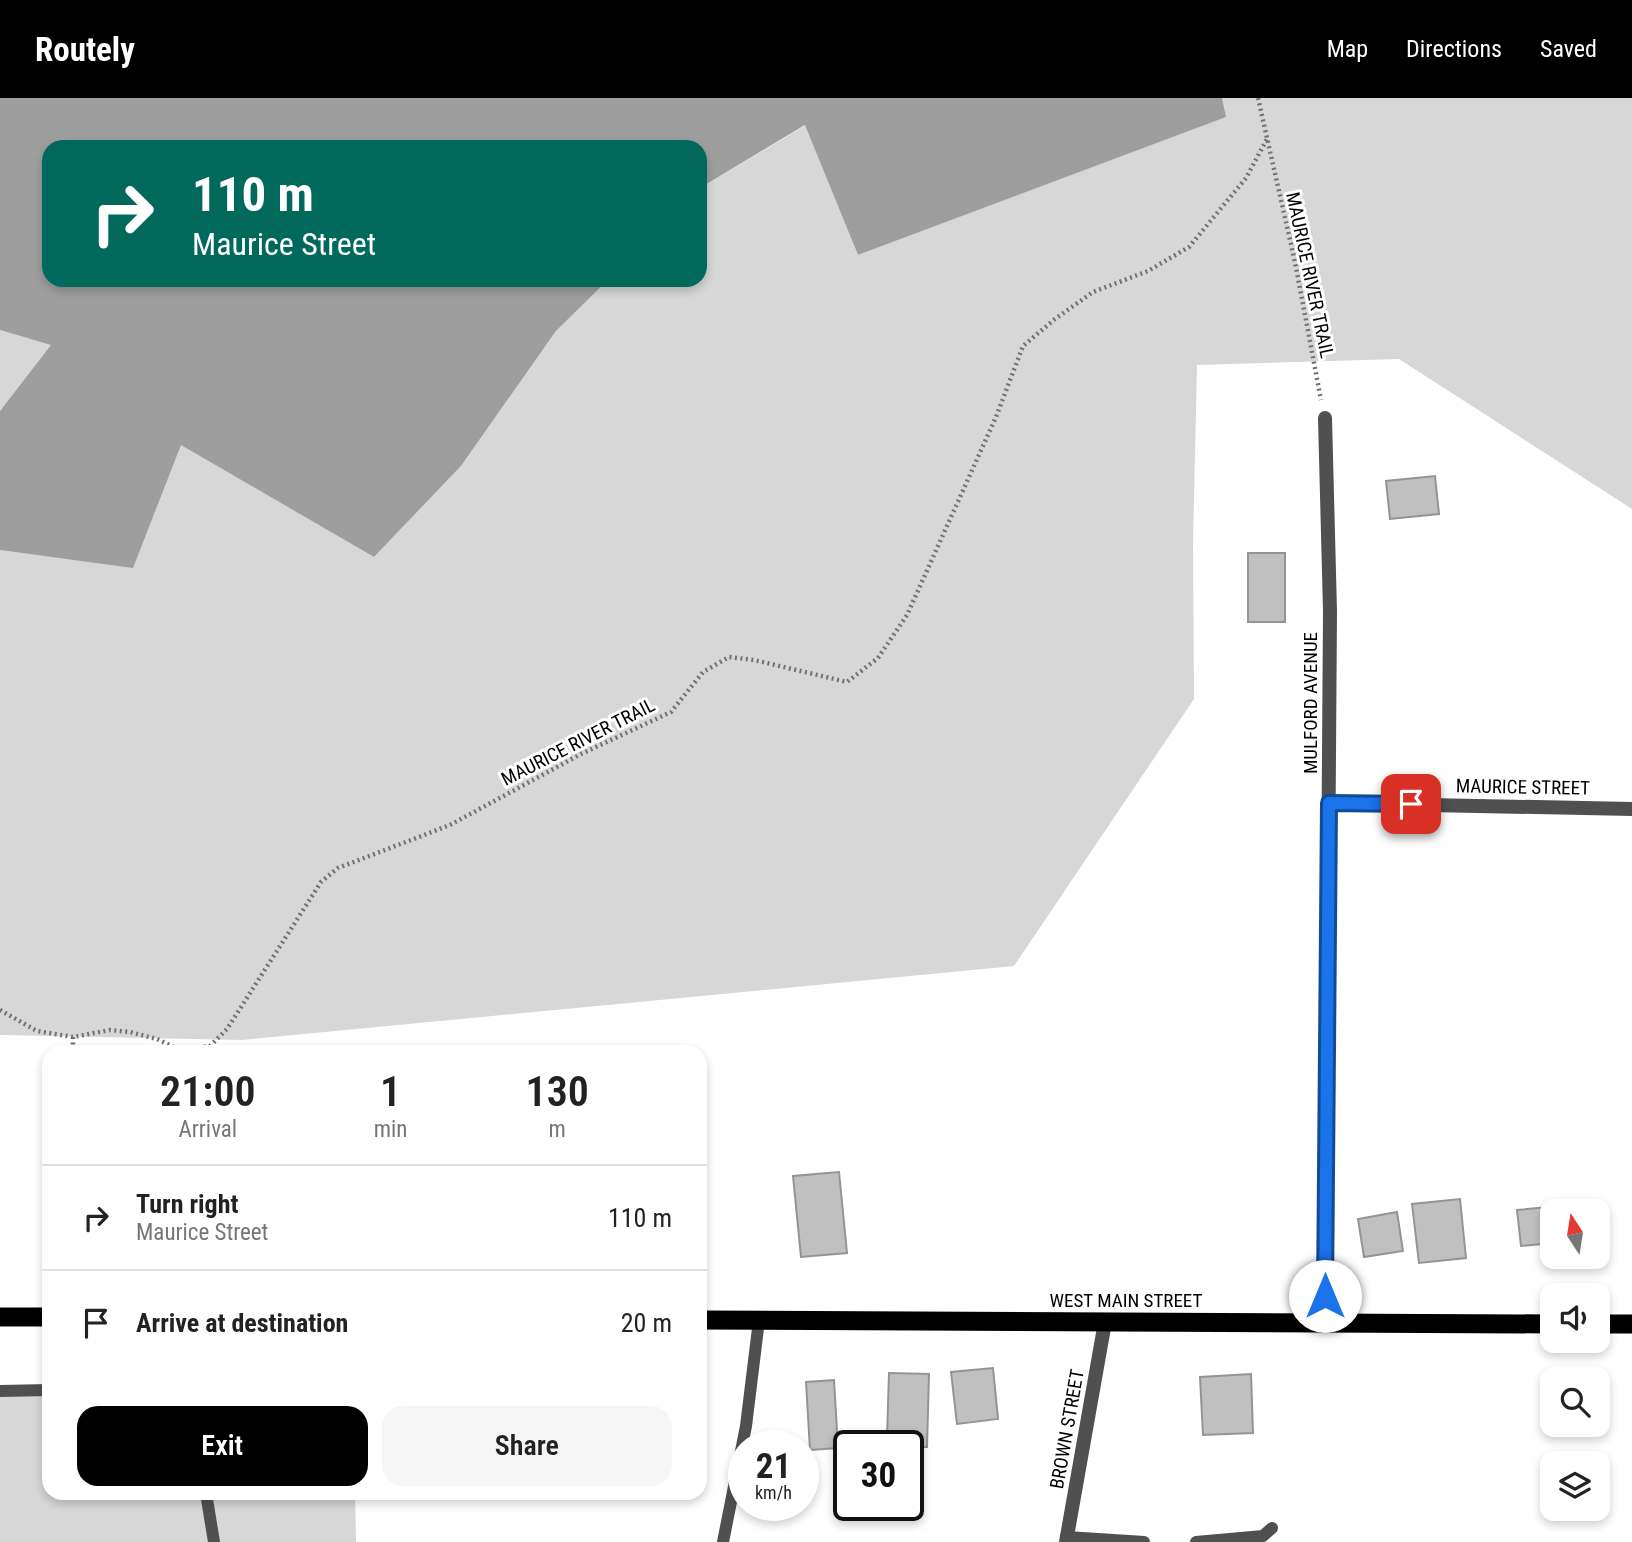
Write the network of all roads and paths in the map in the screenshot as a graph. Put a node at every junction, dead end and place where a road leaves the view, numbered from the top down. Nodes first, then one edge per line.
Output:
1 (1258, 98) edge
2 (1267, 139) junction
3 (1325, 418) joint
4 (1329, 803) junction
5 (1632, 809) edge
6 (0, 1010) edge
7 (73, 1037) junction
8 (73, 1045) edge
9 (170, 1045) edge
10 (211, 1045) edge
11 (0, 1317) edge
12 (42, 1317) edge
13 (707, 1320) edge
14 (759, 1320) junction
15 (1105, 1322) junction
16 (1325, 1324) junction
17 (1540, 1324) edge
18 (1610, 1324) edge
19 (1632, 1324) edge
20 (42, 1390) edge
21 (2, 1392) edge
22 (207, 1500) edge
23 (1272, 1528) dead end
24 (1067, 1540) edge
25 (214, 1542) edge
26 (723, 1542) edge
27 (1144, 1542) edge
28 (1196, 1542) edge

1 - 2 path, MAURICE RIVER TRAIL
2 - 3 path, MAURICE RIVER TRAIL
2 - 10 path, MAURICE RIVER TRAIL
3 - 4 street, MULFORD AVENUE
4 - 5 street, MAURICE STREET
4 - 16 street, MULFORD AVENUE
6 - 7 path, MAURICE RIVER TRAIL
7 - 8 path
7 - 9 path, MAURICE RIVER TRAIL
11 - 12 highway
13 - 14 highway, WEST MAIN STREET
14 - 15 highway, WEST MAIN STREET
14 - 26 lane
15 - 16 highway, WEST MAIN STREET
15 - 24 street, BROWN STREET
16 - 17 highway, WEST MAIN STREET
18 - 19 highway
20 - 21 lane
22 - 25 lane
23 - 28 lane
24 - 27 lane

